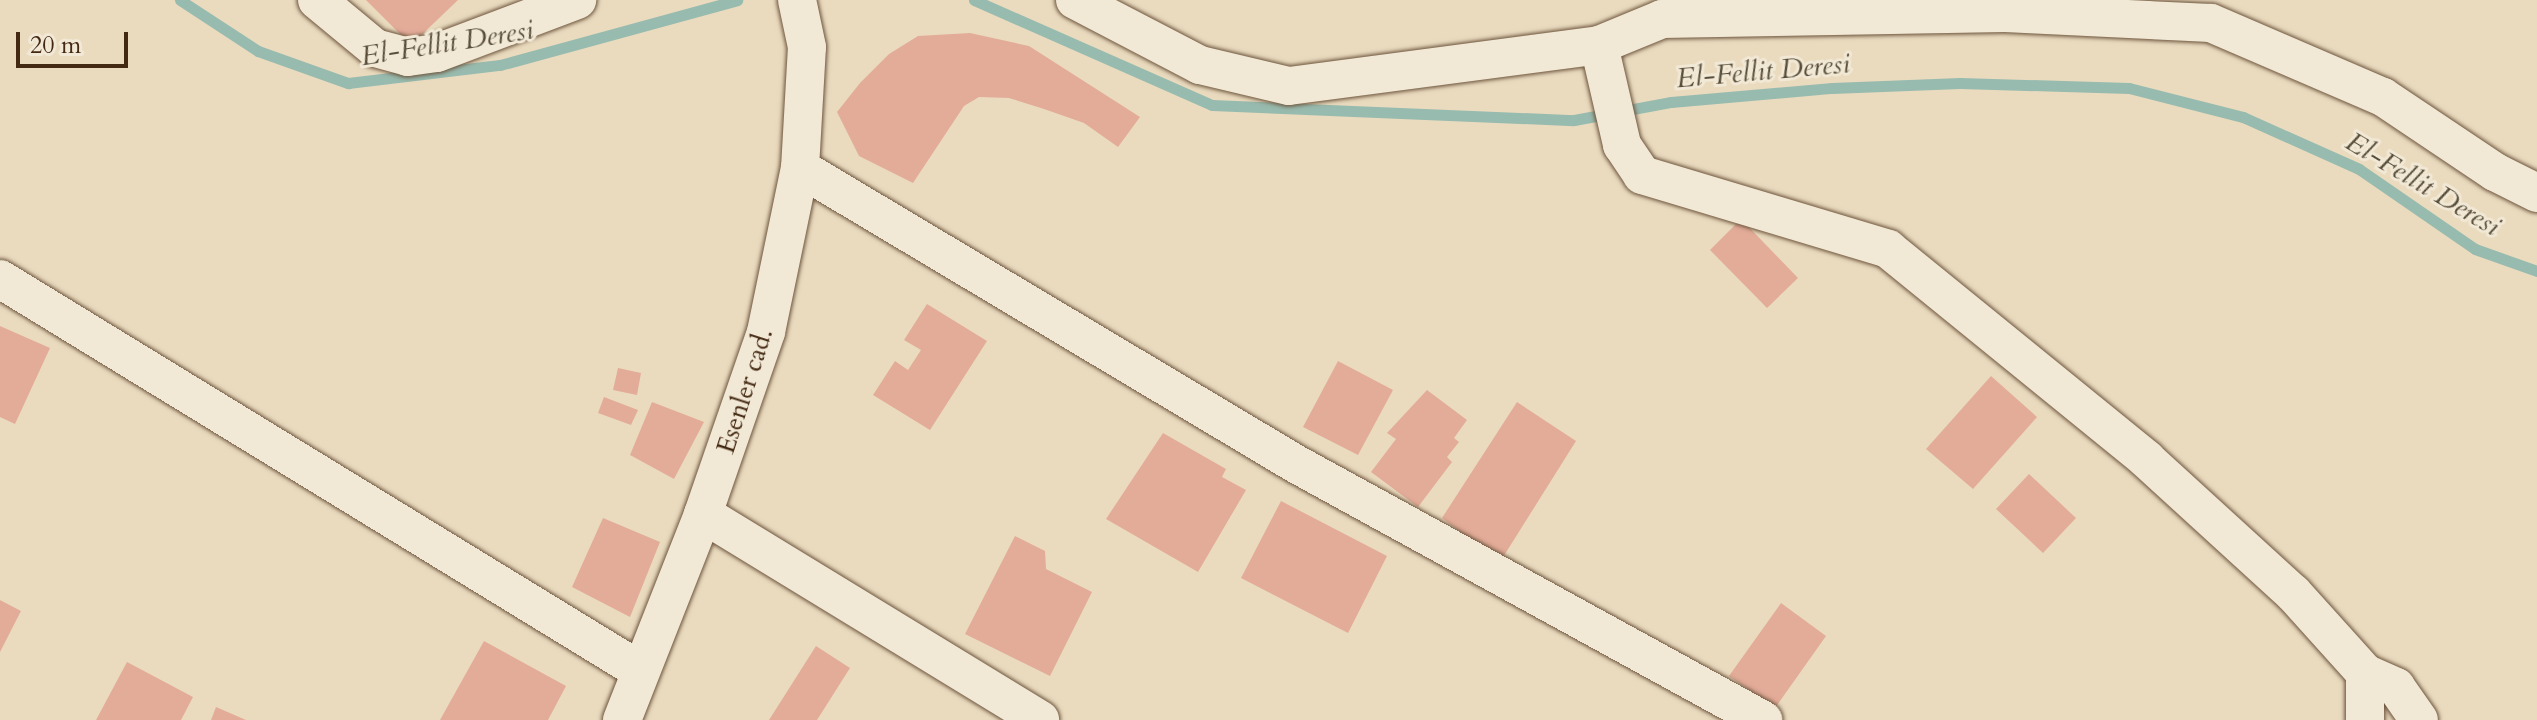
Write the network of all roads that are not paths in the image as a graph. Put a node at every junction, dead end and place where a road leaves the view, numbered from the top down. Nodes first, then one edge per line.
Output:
1 (317, 0) edge
2 (797, 0) edge
3 (1075, 0) edge
4 (552, 4) edge
5 (1599, 45) junction
6 (800, 168) junction
7 (2537, 193) edge
8 (0, 279) edge
9 (703, 514) junction
10 (639, 670) junction
11 (2365, 673) junction
12 (622, 720) edge
13 (1040, 720) edge
14 (1763, 720) edge
15 (2365, 720) edge
16 (2419, 720) edge

1 - 4 street
2 - 6 street, Esenler cad.
3 - 5 street
5 - 7 street
5 - 11 street
6 - 9 street, Esenler cad.
6 - 14 street
8 - 10 street
9 - 10 street, Esenler cad.
9 - 13 street
10 - 12 street, Esenler cad.
11 - 15 street
11 - 16 street

